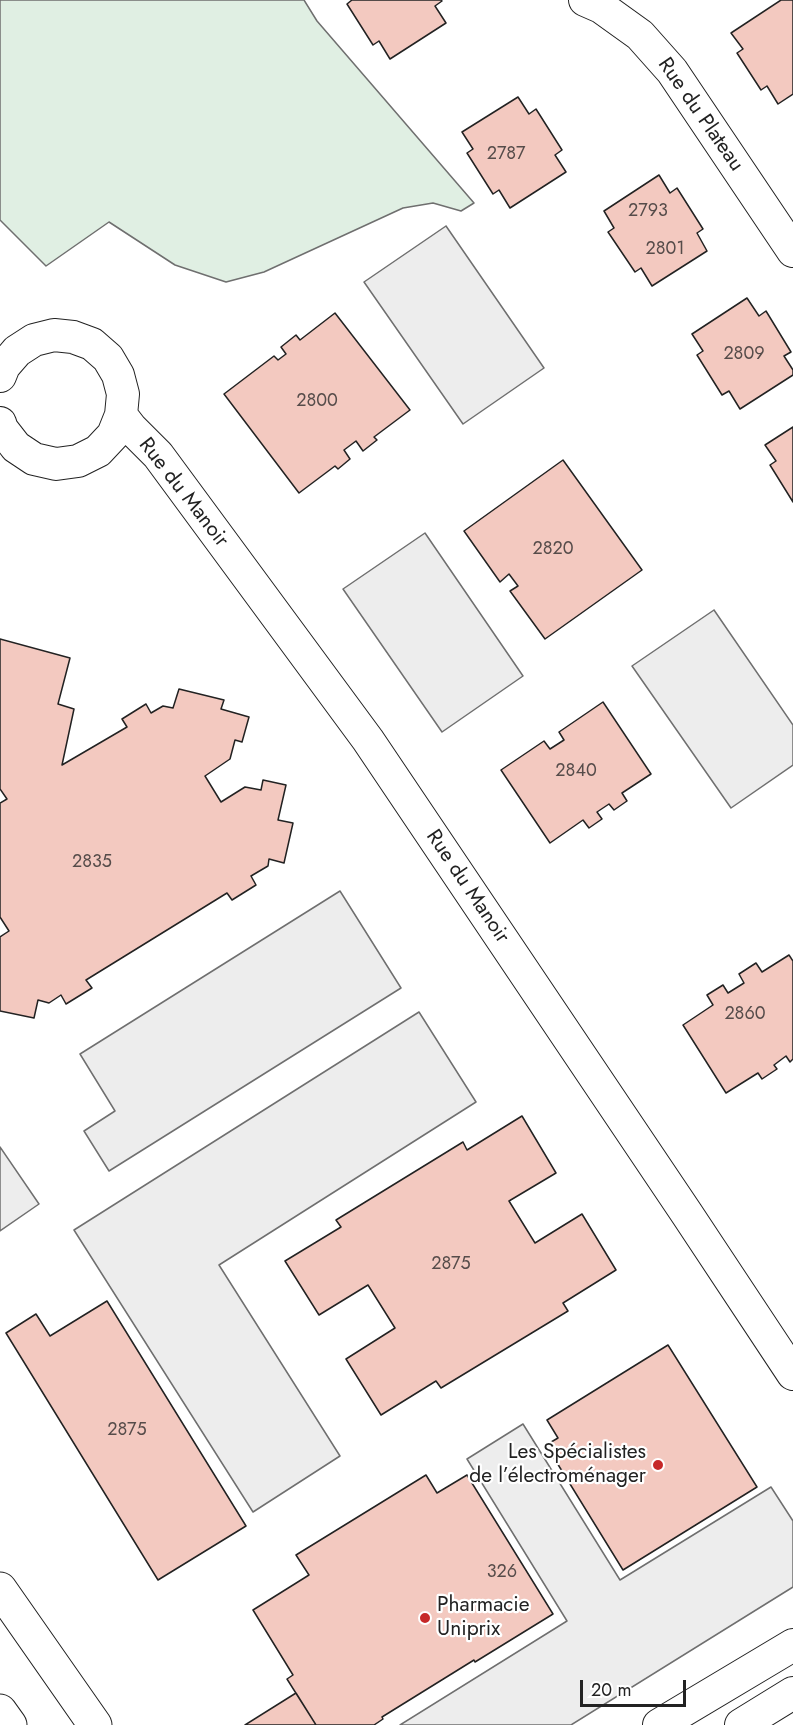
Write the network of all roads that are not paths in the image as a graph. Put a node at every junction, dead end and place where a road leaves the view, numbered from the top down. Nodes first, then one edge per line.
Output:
1 (585, 0) edge
2 (793, 251) edge
3 (0, 376) edge
4 (122, 414) junction
5 (0, 423) edge
6 (793, 1374) edge
7 (0, 1589) edge
8 (793, 1645) edge
9 (793, 1693) edge
10 (0, 1711) edge
11 (10, 1725) edge
12 (95, 1725) edge
13 (659, 1725) edge
14 (741, 1725) edge

1 - 2 street, Rue du Plateau
3 - 4 street
4 - 5 street, Rue du Manoir
4 - 6 street, Rue du Manoir
7 - 12 main road
8 - 13 street
9 - 14 street
10 - 11 main road

